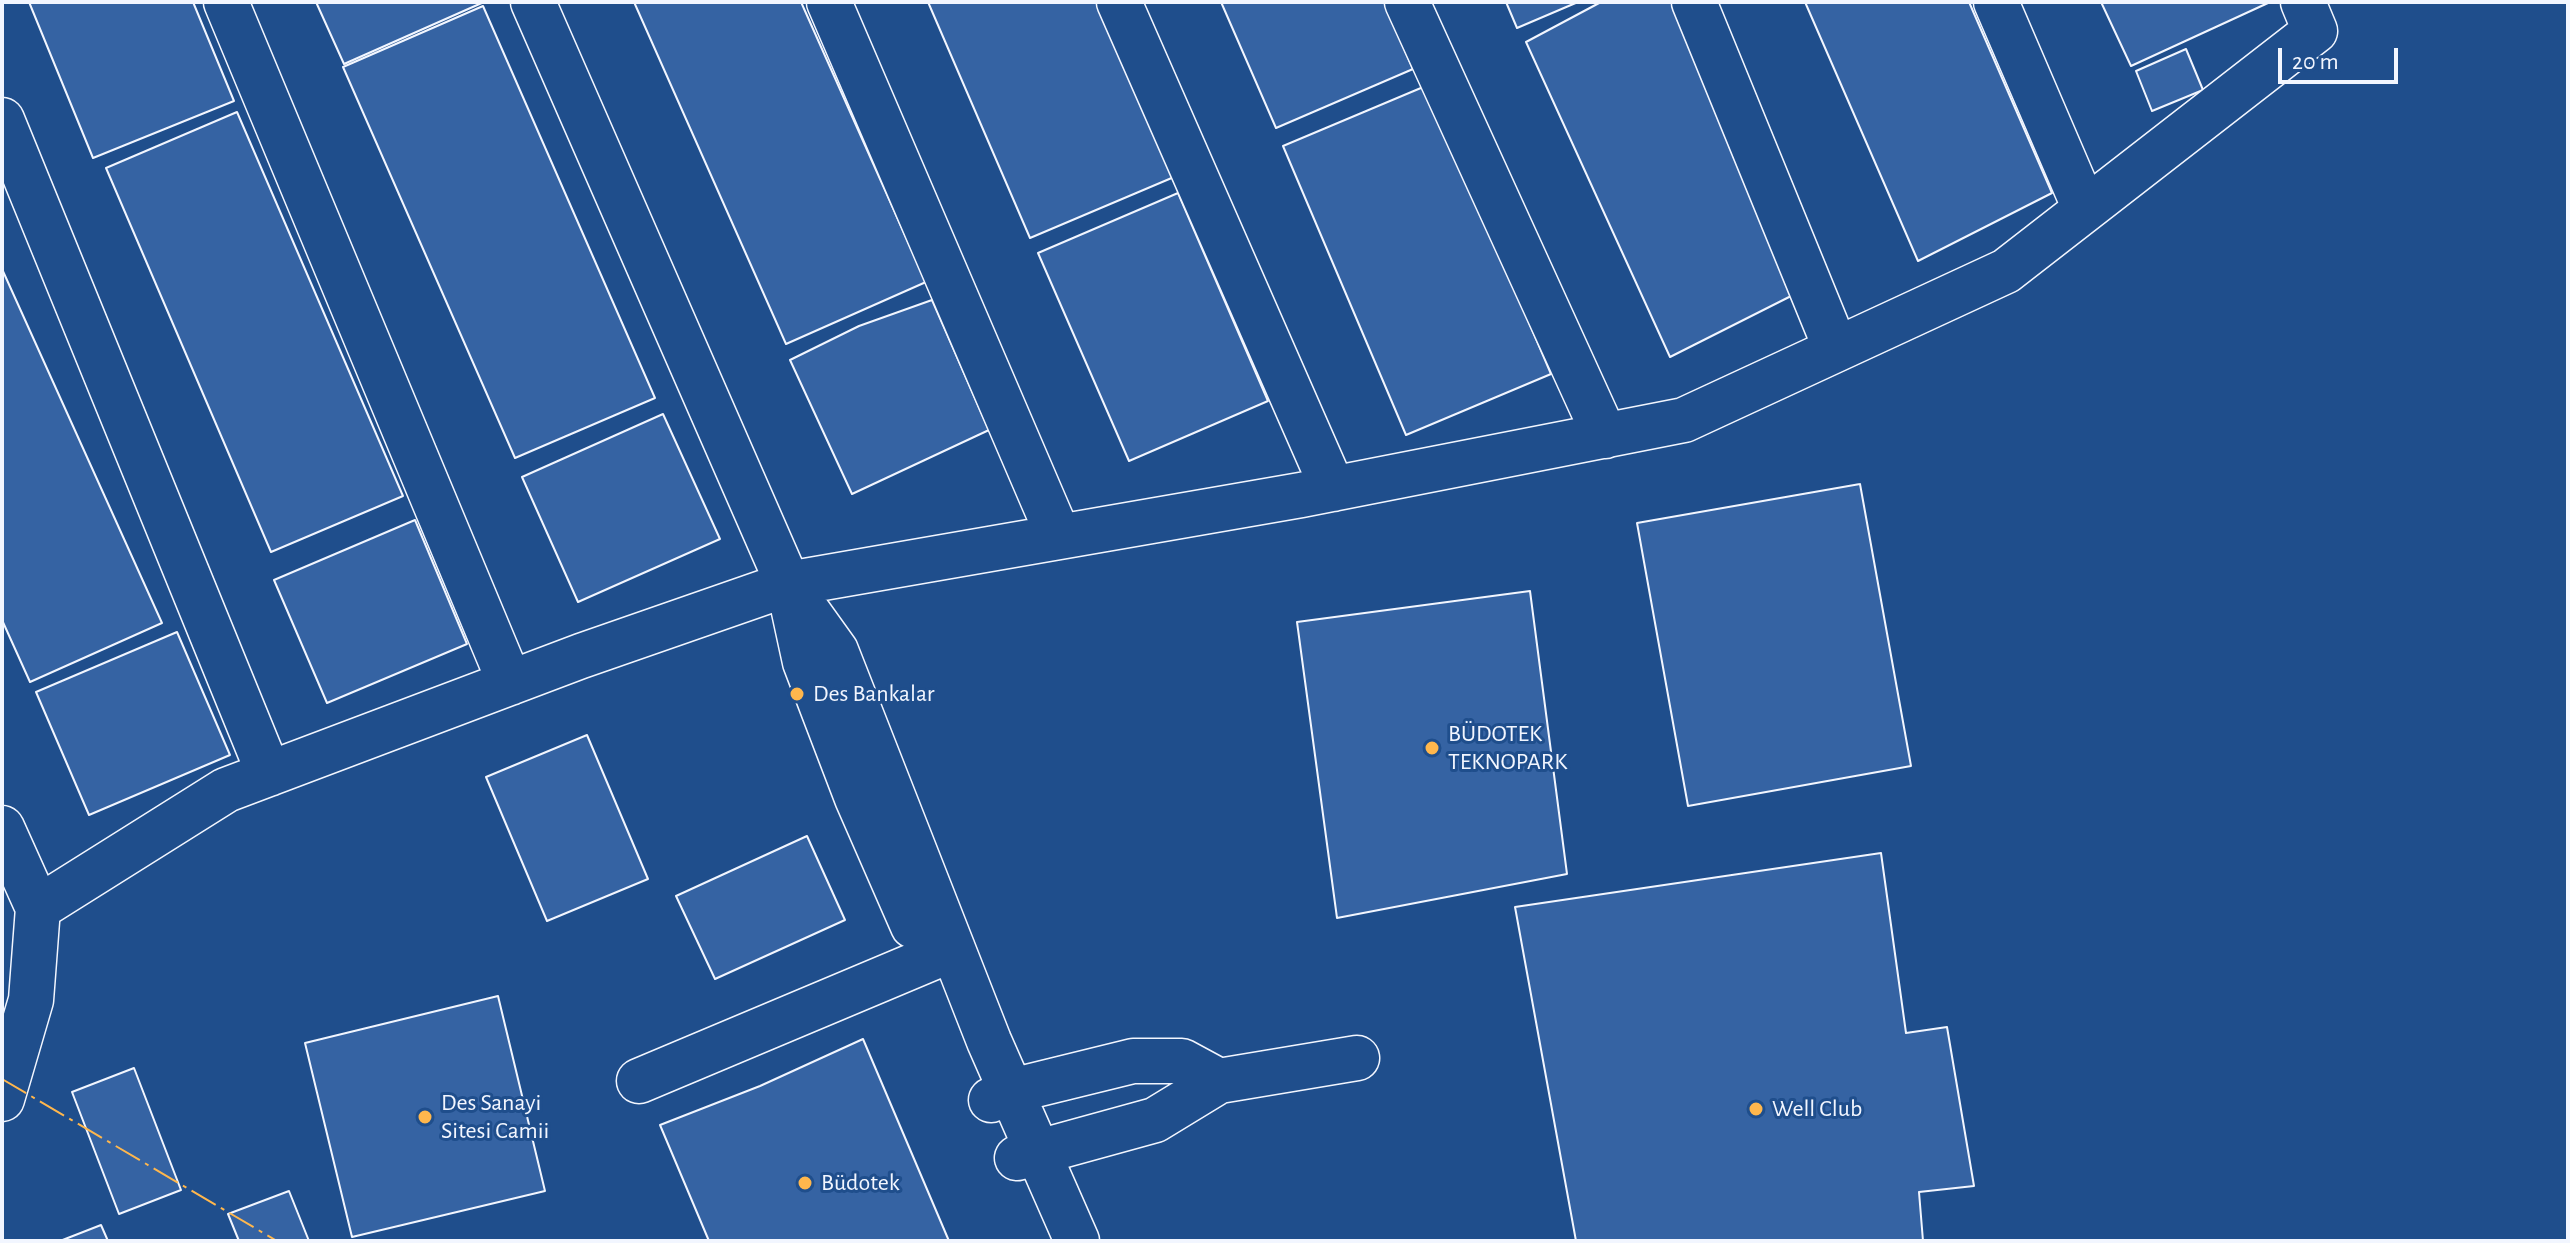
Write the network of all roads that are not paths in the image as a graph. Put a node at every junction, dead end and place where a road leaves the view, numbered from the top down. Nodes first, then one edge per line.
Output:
1 (226, 2) edge
2 (533, 2) edge
3 (829, 2) edge
4 (1119, 2) edge
5 (1407, 2) edge
6 (1694, 2) edge
7 (1996, 2) edge
8 (2303, 2) edge
9 (2, 120) edge
10 (2085, 209) junction
11 (1836, 349) junction
12 (1605, 436) junction
13 (1333, 489) junction
14 (1058, 535) junction
15 (788, 584) junction
16 (510, 683) junction
17 (269, 774) junction
18 (2, 828) edge
19 (38, 908) junction
20 (941, 955) junction
21 (35, 957) junction
22 (2, 1016) edge
23 (1357, 1058) dead end
24 (639, 1081) dead end
25 (1219, 1081) junction
26 (1001, 1095) junction
27 (2, 1099) edge
28 (1028, 1155) junction
29 (1054, 1241) edge
30 (1077, 1241) edge

1 - 16 street
2 - 15 street
3 - 14 street
4 - 13 street
5 - 12 street
6 - 11 street
7 - 10 street
8 - 10 street
9 - 17 street
10 - 11 street
11 - 12 street
12 - 13 street
13 - 14 street
14 - 15 street
15 - 16 street
15 - 20 street
16 - 17 street
17 - 19 street
18 - 19 street
19 - 21 street
20 - 24 street
20 - 26 street
21 - 22 street
21 - 27 street
23 - 25 street
25 - 26 street
25 - 28 street
26 - 28 street
28 - 29 street
28 - 30 street

